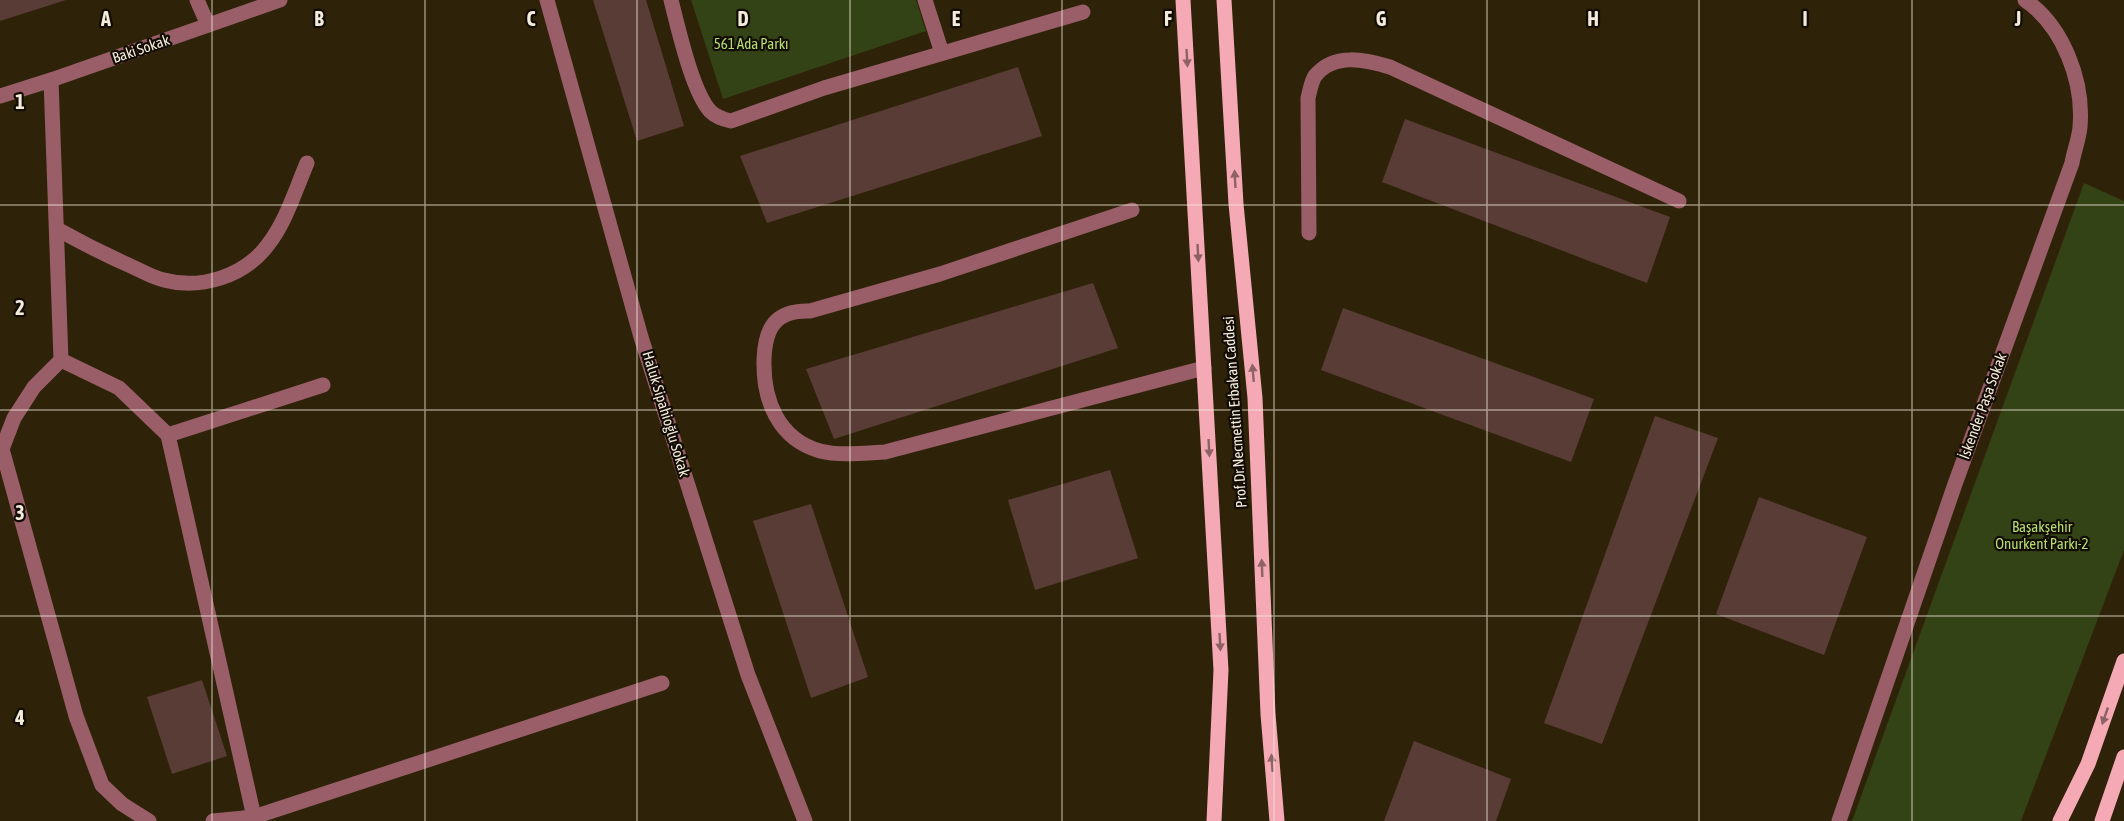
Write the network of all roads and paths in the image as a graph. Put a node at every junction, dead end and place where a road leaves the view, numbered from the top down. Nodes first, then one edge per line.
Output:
1 (197, 0) edge
2 (280, 0) edge
3 (546, 0) edge
4 (671, 0) edge
5 (925, 0) edge
6 (1183, 0) edge
7 (1224, 0) edge
8 (2025, 0) edge
9 (1083, 12) dead end
10 (208, 26) junction
11 (942, 53) junction
12 (51, 80) junction
13 (0, 96) edge
14 (307, 163) dead end
15 (1678, 201) dead end
16 (1132, 210) dead end
17 (57, 229) junction
18 (1309, 233) dead end
19 (61, 360) junction
20 (1204, 368) junction
21 (323, 385) dead end
22 (168, 435) junction
23 (2124, 661) edge
24 (662, 683) dead end
25 (2124, 757) edge
26 (254, 817) junction
27 (149, 821) edge
28 (213, 821) edge
29 (806, 821) edge
30 (1214, 821) edge
31 (1277, 821) edge
32 (1839, 821) edge
33 (2060, 821) edge
34 (2102, 821) edge

1 - 10 street
2 - 10 street, Baki Sokak
3 - 29 street, Haluk Sipahioğlu Sokak
4 - 11 street
5 - 11 street
6 -> 20 main road, Prof.Dr.Necmettin Erbakan Caddesi
31 -> 7 main road, Prof.Dr.Necmettin Erbakan Caddesi
8 - 32 street, İskender Paşa Sokak
9 - 11 street
10 - 12 street, Baki Sokak
12 - 13 street, Baki Sokak
12 - 17 street
14 - 17 street
15 - 18 street
16 - 20 street
17 - 19 street
19 - 22 street
19 - 27 street
20 -> 30 main road, Prof.Dr.Necmettin Erbakan Caddesi
21 - 22 street
22 - 26 street
23 -> 33 main road
24 - 26 street
25 - 34 main road
26 - 28 street

